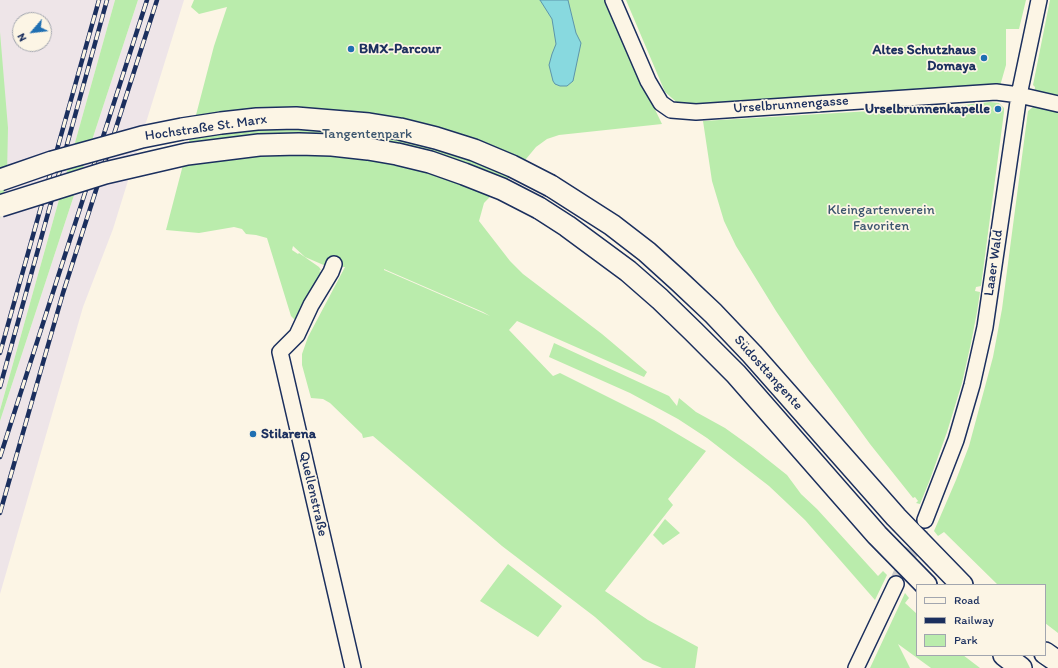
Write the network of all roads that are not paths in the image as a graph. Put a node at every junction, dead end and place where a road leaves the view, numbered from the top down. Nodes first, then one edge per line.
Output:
1 (613, 0) edge
2 (1039, 0) edge
3 (1019, 95) junction
4 (1058, 104) edge
5 (0, 180) edge
6 (551, 186) joint
7 (0, 206) edge
8 (539, 208) joint
9 (334, 264) dead end
10 (925, 520) tunnel mouth
11 (896, 584) tunnel mouth
12 (925, 584) edge
13 (961, 584) edge
14 (1046, 654) edge
15 (1005, 656) edge
16 (1058, 662) edge
17 (353, 668) edge
18 (856, 668) edge
19 (1021, 668) edge

1 - 3 street, Urselbrunnengasse
2 - 3 street, Laaer Wald
3 - 4 street, Urselbrunnengasse
3 - 10 street, Laaer Wald
5 - 6 highway, Hochstraße St. Marx, bridge
6 - 13 highway, Südosttangente
7 - 8 highway, Hochstraße St. Marx, bridge
8 - 12 highway, Südosttangente
9 - 17 street, Quellenstraße
11 - 18 street
14 - 16 highway
15 - 19 highway

